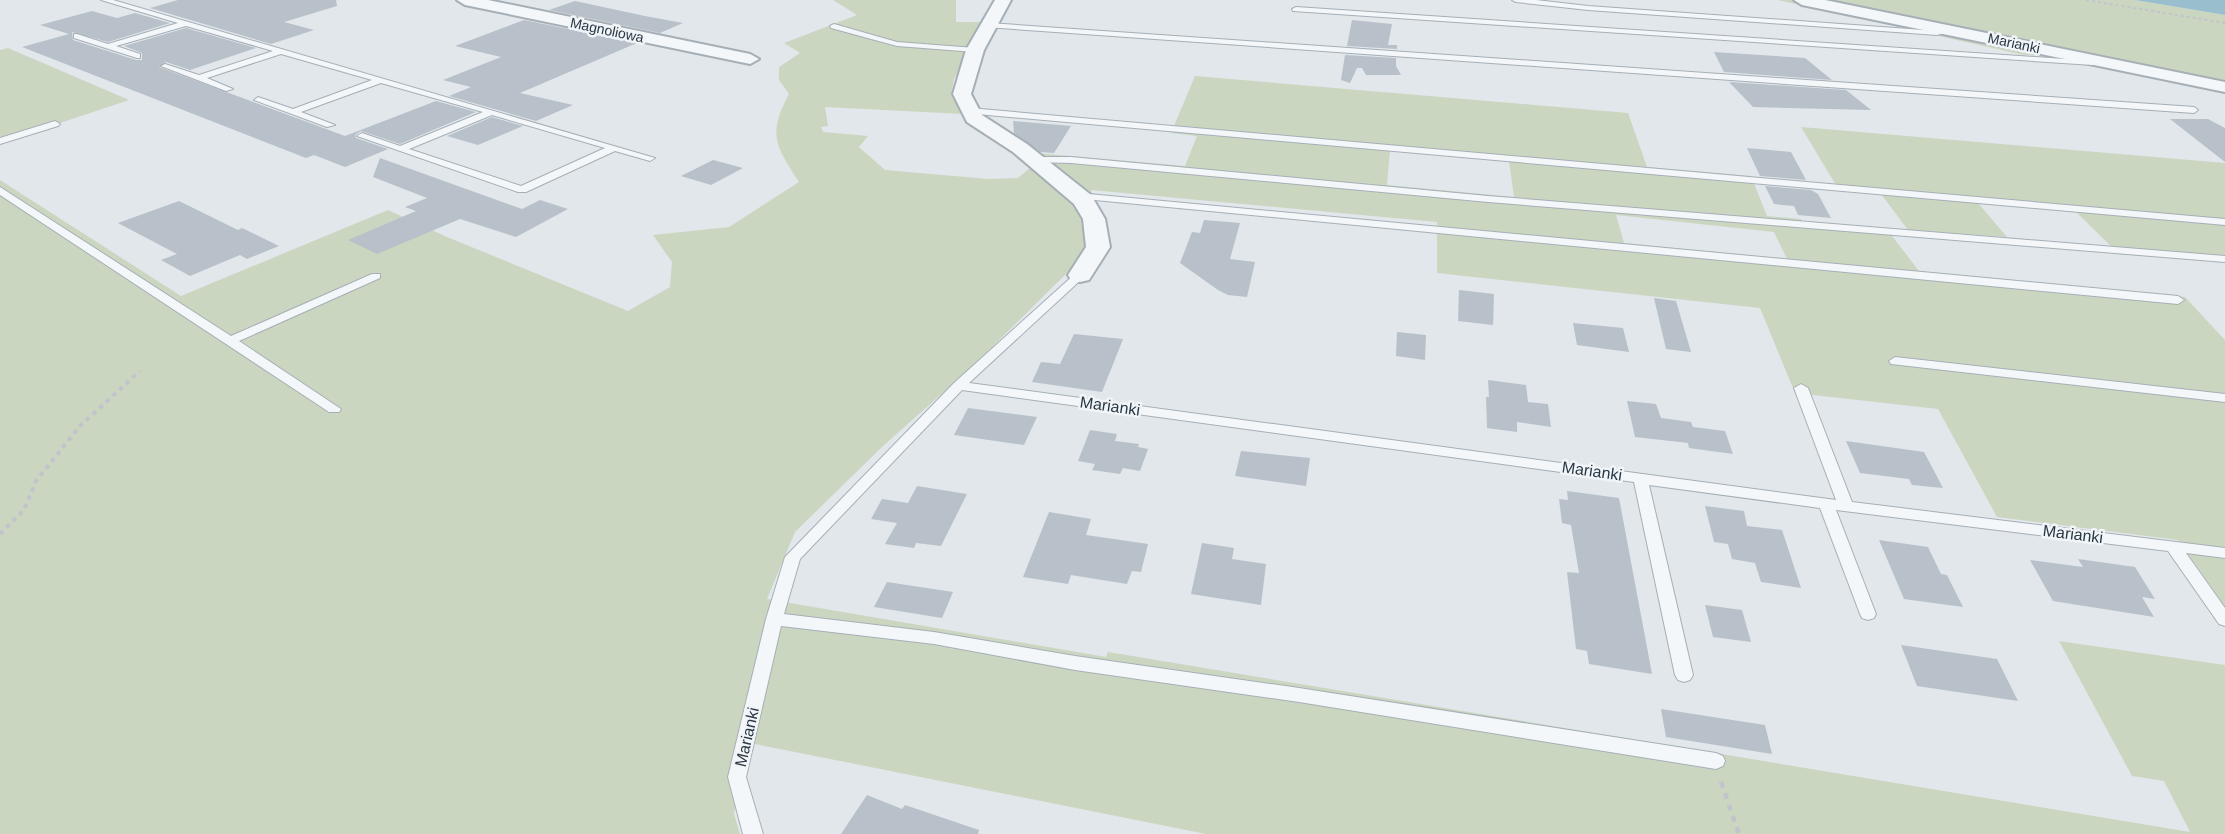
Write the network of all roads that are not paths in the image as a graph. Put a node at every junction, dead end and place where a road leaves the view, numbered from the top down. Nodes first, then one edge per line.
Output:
1 (105, 0) edge
2 (465, 0) edge
3 (1003, 0) edge
4 (1516, 0) edge
5 (1802, 0) edge
6 (1296, 9) dead end
7 (184, 24) junction
8 (989, 25) junction
9 (834, 26) dead end
10 (1950, 30) junction
11 (76, 36) dead end
12 (108, 46) junction
13 (975, 50) junction
14 (278, 52) junction
15 (137, 56) dead end
16 (750, 59) dead end
17 (2101, 62) junction
18 (165, 66) dead end
19 (199, 78) junction
20 (378, 81) junction
21 (2225, 87) edge
22 (229, 89) dead end
23 (258, 100) dead end
24 (2194, 110) dead end
25 (969, 111) junction
26 (293, 112) junction
27 (489, 113) junction
28 (55, 124) dead end
29 (330, 124) dead end
30 (362, 136) dead end
31 (0, 141) edge
32 (613, 148) junction
33 (400, 149) junction
34 (650, 158) dead end
35 (1034, 160) junction
36 (0, 190) edge
37 (1078, 196) junction
38 (2225, 222) edge
39 (2225, 259) edge
40 (375, 276) dead end
41 (1080, 276) joint
42 (2178, 300) dead end
43 (230, 341) junction
44 (1895, 361) dead end
45 (958, 386) junction
46 (1801, 388) dead end
47 (2225, 398) edge
48 (334, 409) dead end
49 (1640, 478) junction
50 (1826, 504) junction
51 (1846, 507) junction
52 (2172, 546) junction
53 (2225, 553) edge
54 (1868, 614) dead end
55 (774, 619) junction
56 (2225, 620) edge
57 (1684, 675) dead end
58 (1716, 761) road end
59 (753, 834) edge

1 - 7 lane
2 - 16 street, Magnoliowa
3 - 8 street
4 - 10 lane
5 - 10 street, Marianki
6 - 17 lane
7 - 12 lane
7 - 14 lane
8 - 13 street
8 - 24 lane
9 - 13 lane
10 - 17 street, Marianki
11 - 12 lane
12 - 15 lane
13 - 25 street
14 - 19 lane
14 - 20 lane
17 - 21 street, Marianki
18 - 19 lane
19 - 22 lane
20 - 26 lane
20 - 27 lane
23 - 26 lane
25 - 35 street, Marianki
25 - 38 lane
26 - 29 lane
27 - 32 lane
27 - 33 lane
28 - 31 lane
30 - 33 lane
32 - 33 lane
32 - 34 lane
35 - 37 street, Marianki
35 - 39 lane
36 - 43 lane
37 - 41 street, Marianki
37 - 42 lane
40 - 43 lane
41 - 45 lane, Marianki
43 - 48 lane
44 - 47 lane
45 - 49 lane, Marianki
45 - 55 lane, Marianki
46 - 51 lane
49 - 50 lane, Marianki
49 - 57 lane
50 - 51 lane, Marianki
50 - 54 lane
51 - 52 lane, Marianki
52 - 53 lane, Marianki
52 - 56 lane
55 - 58 lane
55 - 59 lane, Marianki

